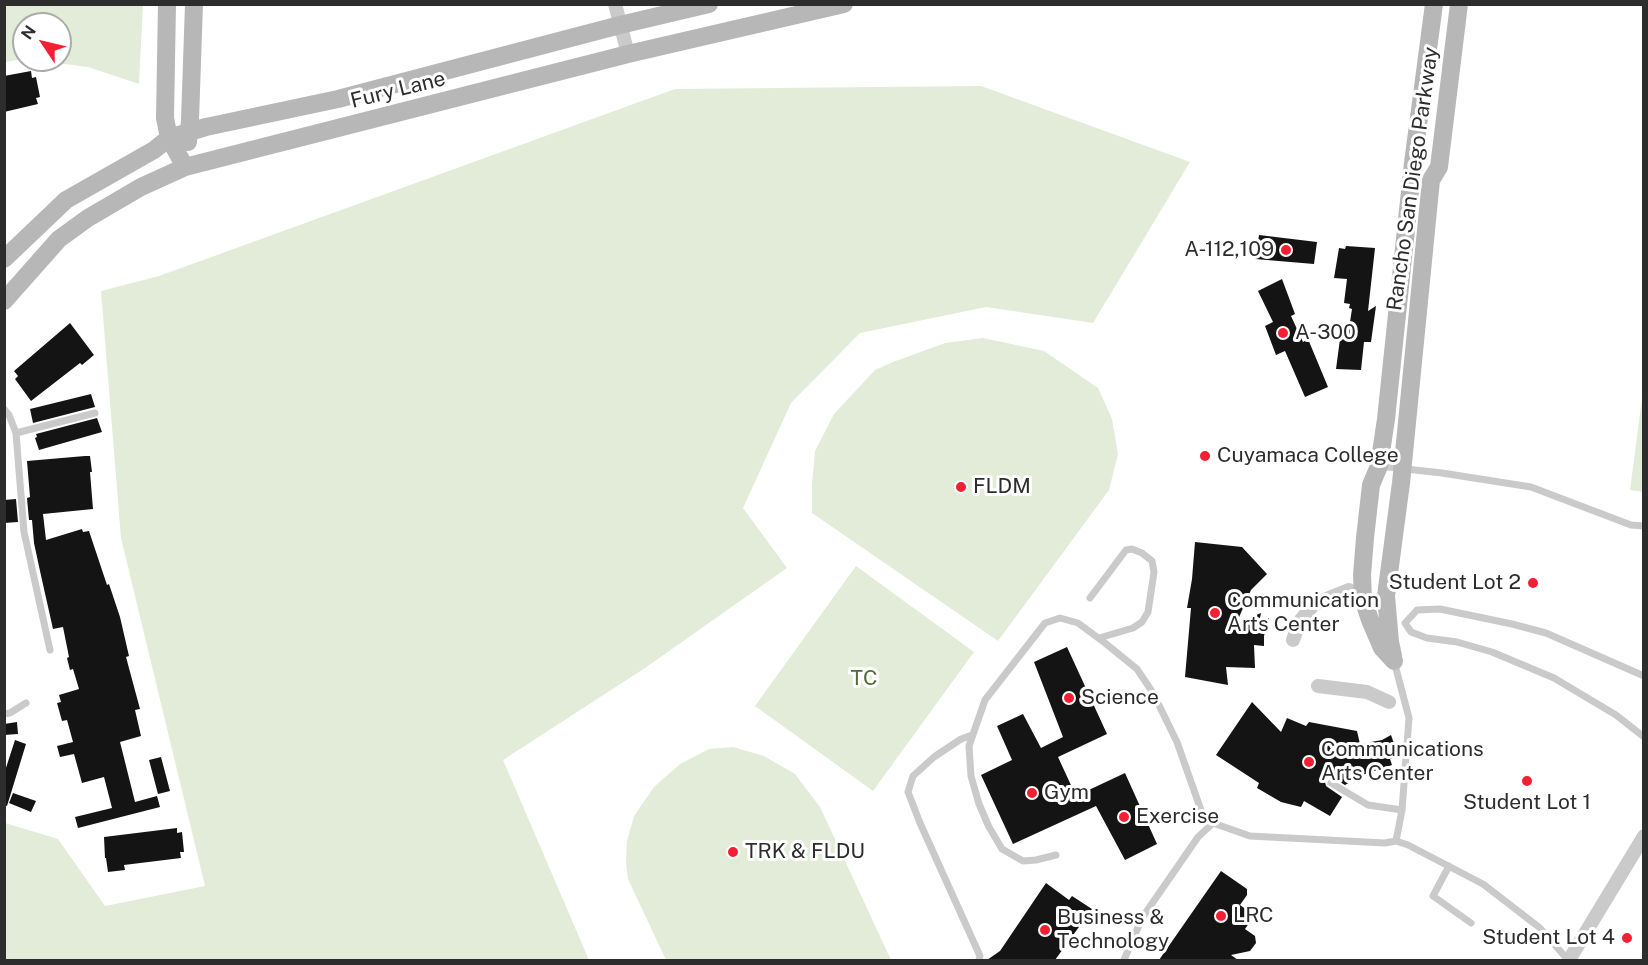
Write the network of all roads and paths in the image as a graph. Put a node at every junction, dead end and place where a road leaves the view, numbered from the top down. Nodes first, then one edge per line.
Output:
1 (167, 4) edge
2 (194, 4) edge
3 (615, 4) edge
4 (709, 4) edge
5 (844, 4) edge
6 (1434, 4) edge
7 (1459, 4) edge
8 (620, 25) junction
9 (628, 54) junction
10 (189, 132) junction
11 (169, 138) junction
12 (185, 167) junction
13 (4, 259) edge
14 (4, 300) edge
15 (4, 409) edge
16 (95, 412) dead end
17 (1386, 419) junction
18 (16, 433) junction
19 (1379, 466) junction
20 (1402, 468) junction
21 (1644, 526) edge
22 (1349, 590) dead end
23 (1090, 598) dead end
24 (1099, 638) junction
25 (1293, 640) dead end
26 (50, 650) dead end
27 (1394, 661) junction
28 (1644, 676) edge
29 (1318, 686) dead end
30 (1389, 702) dead end
31 (27, 703) dead end
32 (4, 714) edge
33 (972, 735) junction
34 (1644, 737) edge
35 (1331, 783) dead end
36 (1402, 810) junction
37 (1213, 823) junction
38 (1644, 836) edge
39 (1396, 841) junction
40 (1056, 855) dead end
41 (1449, 866) junction
42 (1472, 922) dead end
43 (979, 960) edge
44 (1124, 960) edge
45 (1569, 960) edge

1 - 11 street
2 - 10 street
3 - 8 street
4 - 8 street, Fury Lane
5 - 9 street, Fury Lane
6 - 17 street, Rancho San Diego Parkway
7 - 20 street, Rancho San Diego Parkway
8 - 9 street
8 - 10 street, Fury Lane
9 - 12 street, Fury Lane
10 - 11 street, Fury Lane
10 - 12 street
11 - 12 street
11 - 13 street, Fury Lane
12 - 14 street, Fury Lane
15 - 18 lane
16 - 18 lane
17 - 19 street
17 - 20 street
18 - 26 lane
19 - 20 lane
19 - 27 street
20 - 21 lane
20 - 27 street, Rancho San Diego Parkway
22 - 25 street
23 - 24 lane
24 - 33 lane
24 - 37 lane
27 - 36 lane
28 - 34 lane
29 - 30 street
31 - 32 lane
33 - 40 lane
33 - 43 lane
35 - 36 lane
36 - 39 lane
37 - 39 lane
37 - 44 lane
38 - 45 street
39 - 41 lane
41 - 42 lane
41 - 45 lane

